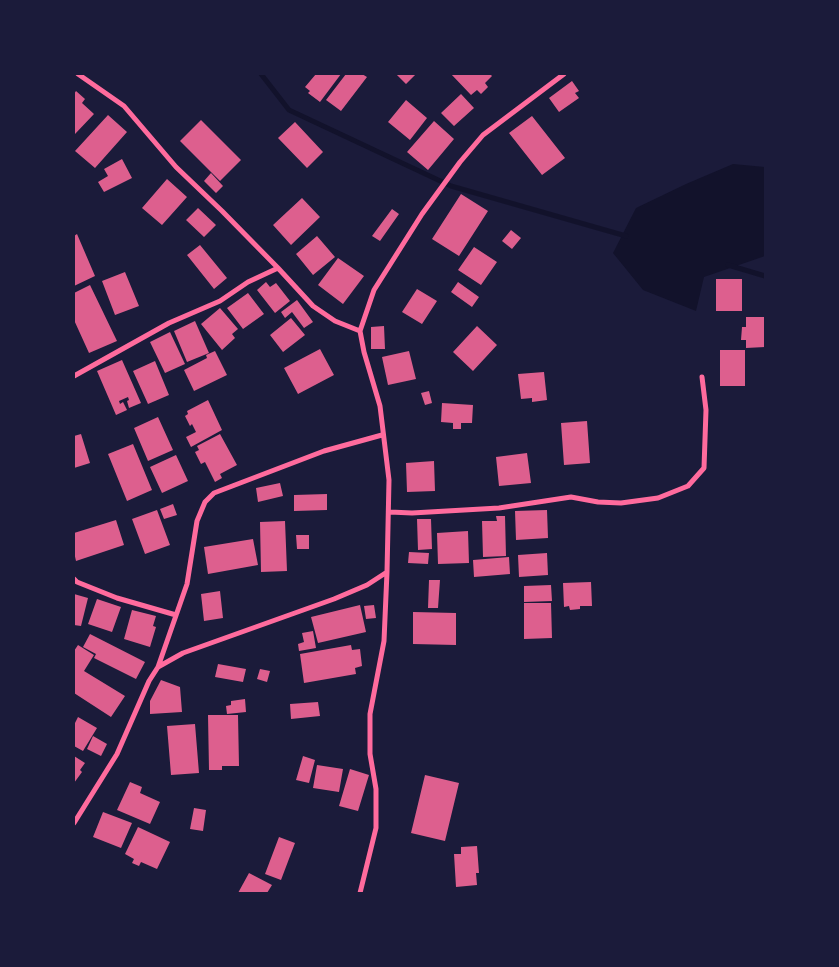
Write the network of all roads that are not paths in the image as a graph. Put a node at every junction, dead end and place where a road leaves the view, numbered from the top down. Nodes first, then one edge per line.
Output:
1 (78, 74) edge
2 (564, 74) edge
3 (278, 268) junction
4 (360, 331) junction
5 (74, 376) edge
6 (702, 377) dead end
7 (382, 435) junction
8 (390, 512) junction
9 (387, 572) junction
10 (74, 579) edge
11 (176, 615) junction
12 (158, 667) junction
13 (74, 823) edge
14 (360, 893) edge

1 - 3 street
2 - 4 street
3 - 4 street
3 - 5 street
4 - 7 street
6 - 8 street
7 - 8 street
7 - 11 street
8 - 9 street
9 - 12 street
9 - 14 street
10 - 11 street
11 - 12 street
12 - 13 street

